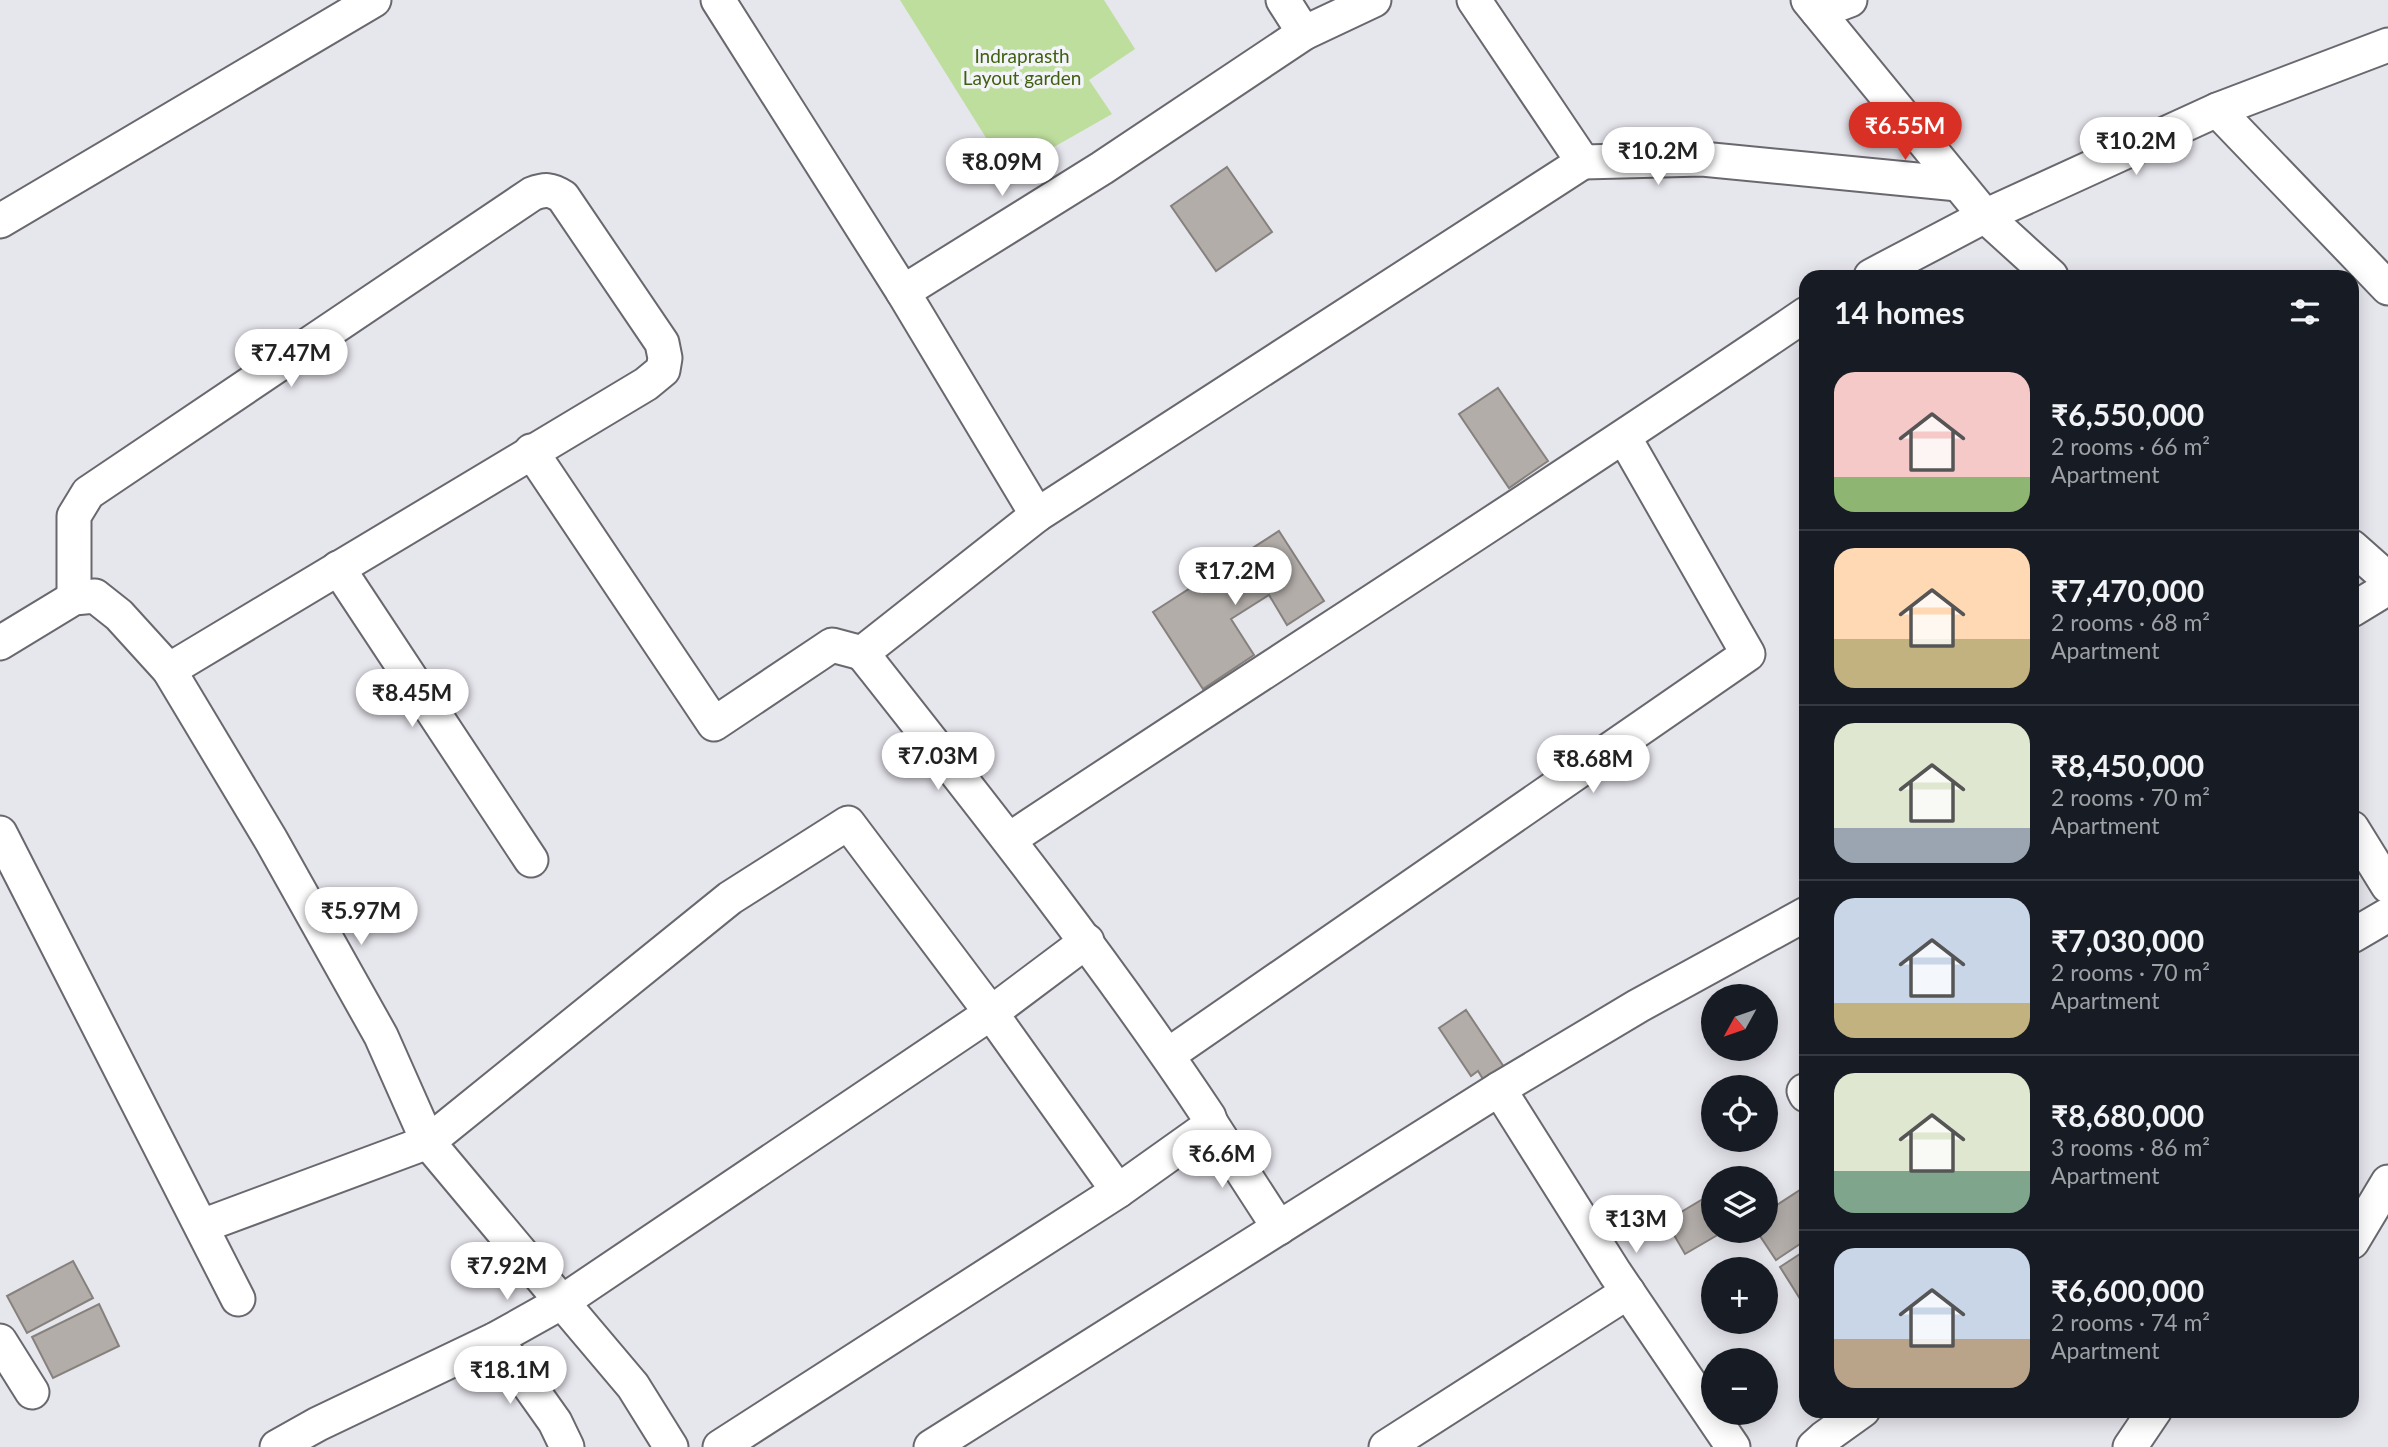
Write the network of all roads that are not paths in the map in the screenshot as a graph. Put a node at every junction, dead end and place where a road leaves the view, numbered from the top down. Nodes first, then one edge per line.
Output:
1 (373, 0) edge
2 (718, 0) edge
3 (1283, 0) edge
4 (1374, 0) edge
5 (1474, 0) edge
6 (1850, 0) edge
7 (1813, 6) edge
8 (1304, 33) junction
9 (2388, 45) edge
10 (2217, 110) junction
11 (1583, 162) junction
12 (1958, 184) junction
13 (1984, 216) junction
14 (0, 220) edge
15 (1882, 270) edge
16 (2045, 270) edge
17 (2388, 288) edge
18 (903, 292) junction
19 (1799, 319) edge
20 (1624, 436) junction
21 (531, 451) junction
22 (1037, 514) junction
23 (2359, 553) edge
24 (338, 568) junction
25 (2388, 579) edge
26 (2388, 588) edge
27 (74, 598) junction
28 (2359, 606) edge
29 (0, 643) edge
30 (862, 653) junction
31 (169, 670) junction
32 (0, 834) edge
33 (1010, 839) junction
34 (2359, 839) edge
35 (531, 860) dead end
36 (2388, 886) edge
37 (2388, 915) edge
38 (1799, 918) edge
39 (2359, 932) edge
40 (1087, 941) junction
41 (991, 1013) junction
42 (1168, 1055) junction
43 (1499, 1089) junction
44 (1211, 1123) junction
45 (428, 1142) junction
46 (2388, 1182) edge
47 (1118, 1191) junction
48 (202, 1226) junction
49 (1279, 1227) junction
50 (2359, 1230) edge
51 (1628, 1292) junction
52 (238, 1298) dead end
53 (562, 1302) junction
54 (496, 1339) junction
55 (1, 1346) edge
56 (32, 1392) dead end
57 (1852, 1418) edge
58 (2150, 1418) edge
59 (324, 1436) edge
60 (277, 1447) edge
61 (567, 1447) edge
62 (671, 1447) edge
63 (720, 1447) edge
64 (931, 1447) edge
65 (1387, 1447) edge
66 (1733, 1447) edge
67 (1814, 1447) edge
68 (2130, 1447) edge

1 - 14 street
2 - 18 street
3 - 8 street
4 - 8 street
5 - 11 street
6 - 7 street
7 - 12 street
8 - 18 street
9 - 10 street
10 - 13 street
10 - 17 street
11 - 12 street
11 - 22 street
12 - 13 street
13 - 15 street
13 - 16 street
18 - 22 street
19 - 20 street
20 - 33 street
20 - 42 street
21 - 24 street
21 - 27 street
21 - 30 street
22 - 30 street
23 - 25 street
24 - 31 street
24 - 35 street
26 - 28 street
27 - 29 street
27 - 31 street
30 - 33 street
31 - 45 street
32 - 48 street
33 - 40 street
34 - 36 street
37 - 39 street
38 - 43 street
40 - 41 street
40 - 42 street
41 - 45 street
41 - 47 street
41 - 53 street
42 - 44 street
43 - 49 street
43 - 51 street
44 - 47 street
44 - 49 street
45 - 48 street
45 - 53 street
46 - 50 street
47 - 63 street
48 - 52 street
49 - 64 street
51 - 65 street
51 - 66 street
53 - 54 street
53 - 62 street
54 - 59 street
54 - 61 street
55 - 56 street
57 - 67 street
58 - 68 street
59 - 60 street

